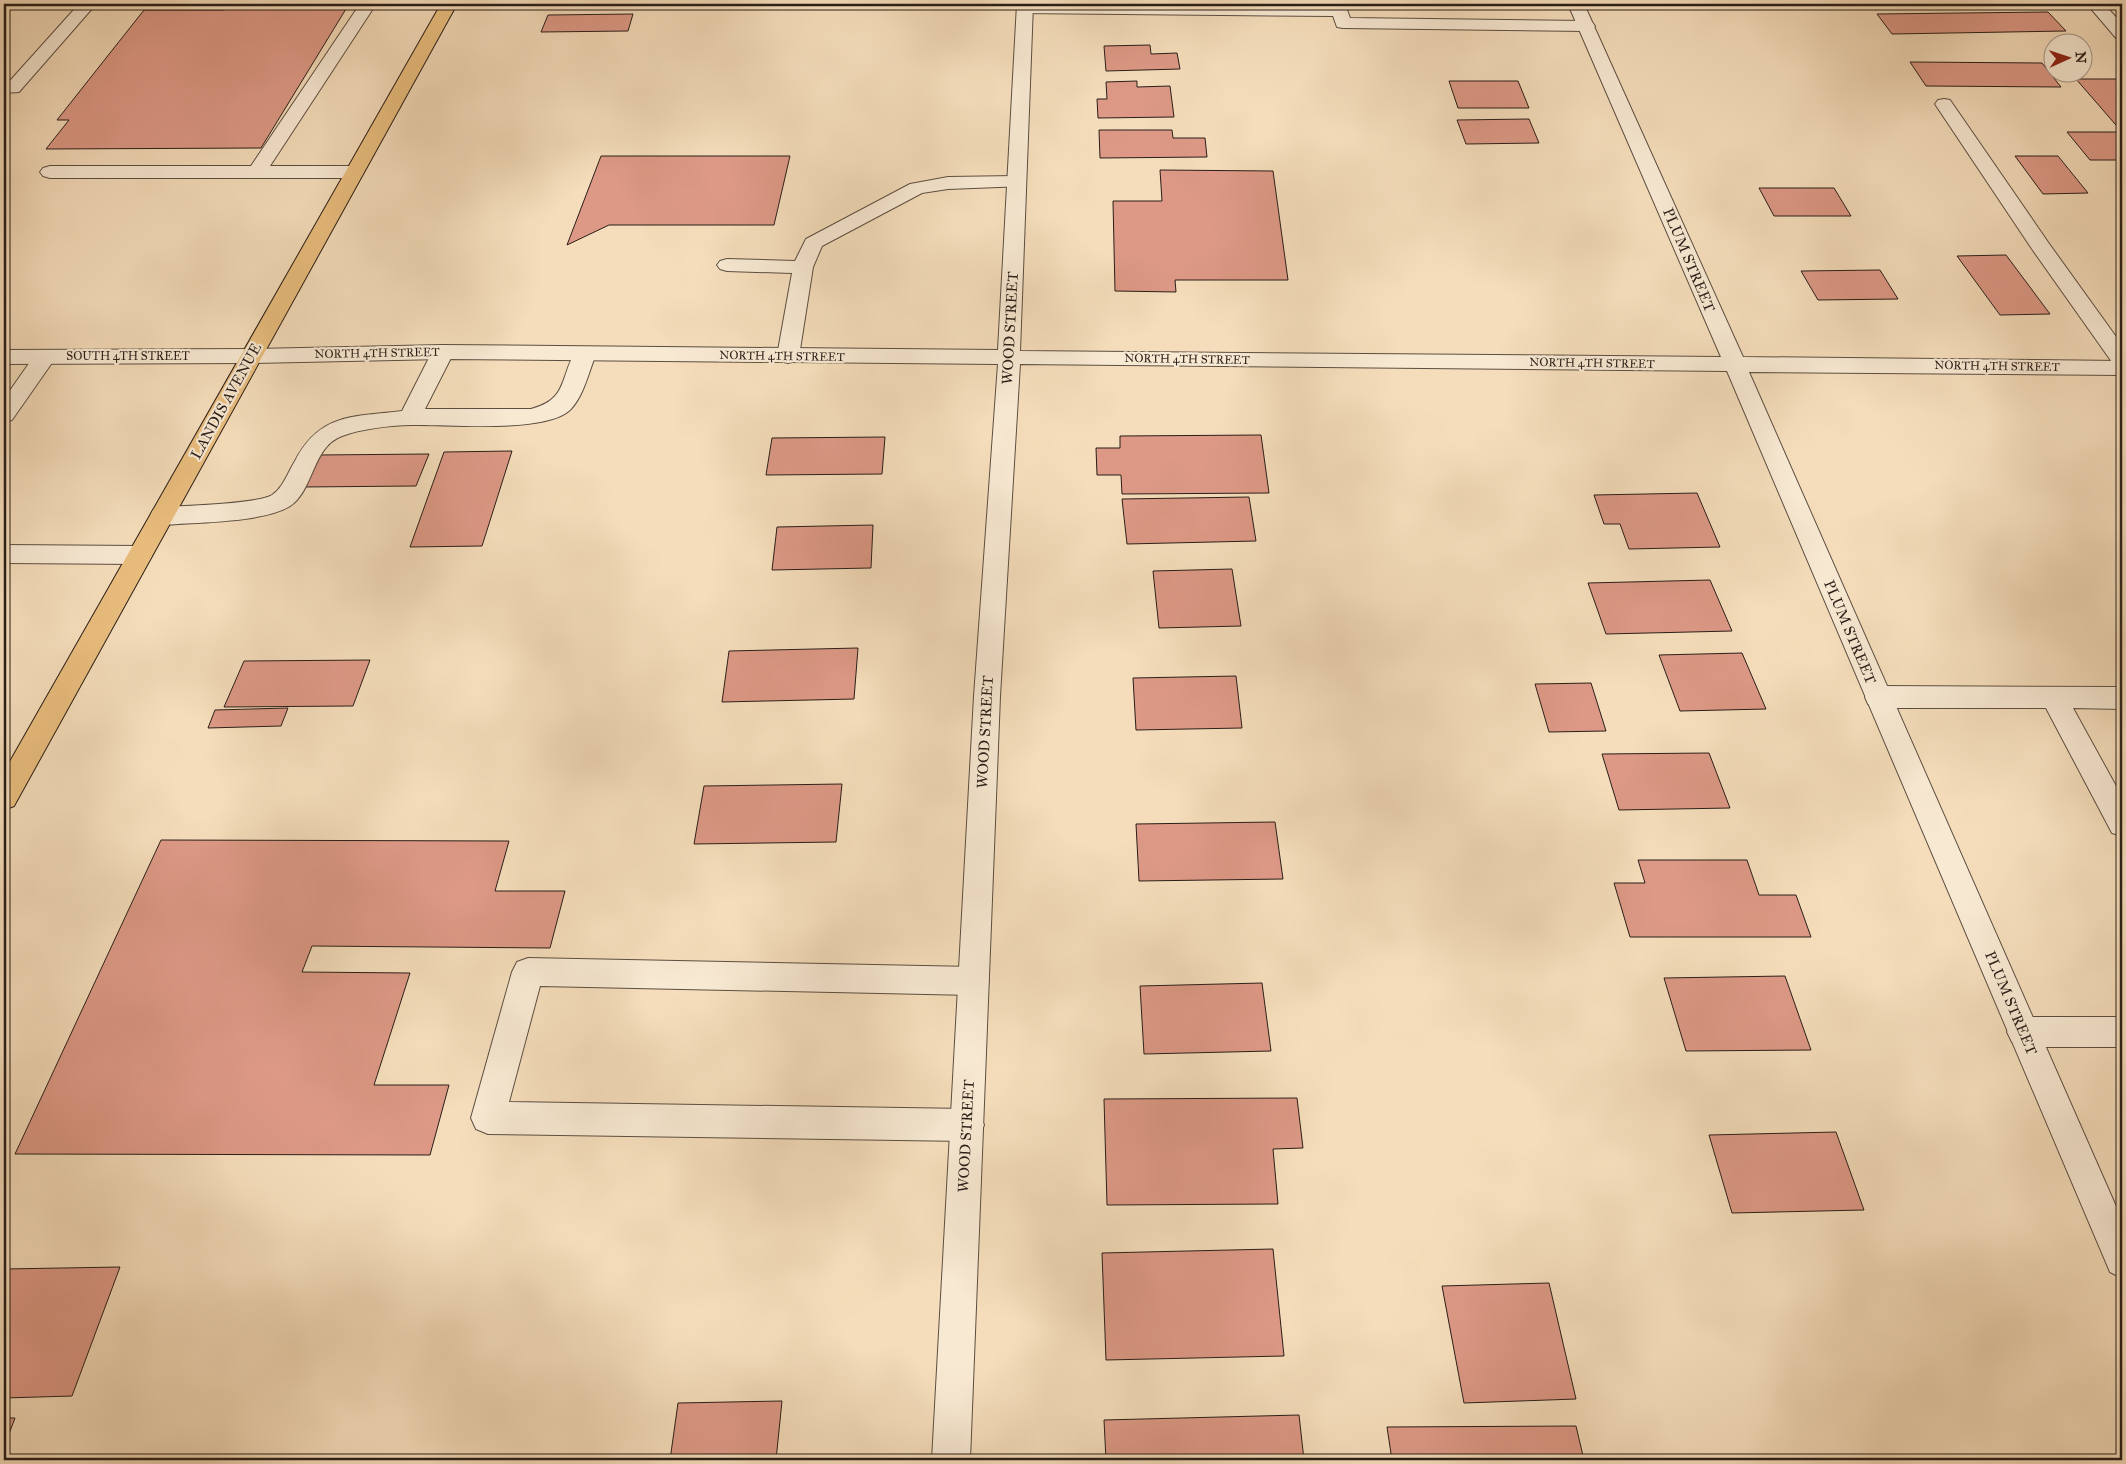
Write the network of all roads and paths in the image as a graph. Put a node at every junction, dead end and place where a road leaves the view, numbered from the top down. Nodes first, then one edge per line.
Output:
1 (88, 4) edge
2 (368, 4) edge
3 (449, 4) edge
4 (2095, 4) edge
5 (1025, 7) edge
6 (1581, 15) edge
7 (2122, 34) edge
8 (4, 88) edge
9 (1944, 104) dead end
10 (50, 172) dead end
11 (257, 172) junction
12 (354, 172) junction
13 (1016, 182) junction
14 (727, 265) dead end
15 (803, 267) junction
16 (443, 352) junction
17 (585, 354) junction
18 (252, 356) junction
19 (788, 356) junction
20 (4, 357) edge
21 (45, 357) junction
22 (1008, 357) junction
23 (2122, 360) edge
24 (1734, 364) junction
25 (2122, 368) edge
26 (4, 415) edge
27 (410, 417) junction
28 (162, 516) junction
29 (4, 554) edge
30 (140, 555) junction
31 (1878, 697) junction
32 (2054, 698) junction
33 (2122, 698) edge
34 (4, 798) edge
35 (2122, 824) edge
36 (974, 981) junction
37 (2023, 1032) junction
38 (2122, 1032) edge
39 (967, 1125) junction
40 (2122, 1260) edge
41 (951, 1460) edge

1 - 8 street
2 - 11 street
3 - 12 main road, LANDIS AVENUE
4 - 7 street
5 - 6 street
5 - 13 street, WOOD STREET
6 - 24 street, PLUM STREET
9 - 23 street
10 - 11 street
11 - 12 street
12 - 18 main road, LANDIS AVENUE
13 - 15 street
13 - 22 street, WOOD STREET
14 - 15 street
15 - 19 street
16 - 17 street, NORTH 4TH STREET
16 - 18 street, NORTH 4TH STREET
16 - 27 street
17 - 19 street, NORTH 4TH STREET
17 - 27 street
18 - 21 street, SOUTH 4TH STREET
18 - 28 main road, LANDIS AVENUE
19 - 22 street, NORTH 4TH STREET
20 - 21 street, SOUTH 4TH STREET
21 - 26 street
22 - 24 street, NORTH 4TH STREET
22 - 36 street, WOOD STREET
24 - 25 street, NORTH 4TH STREET
24 - 31 street, PLUM STREET
27 - 28 street
28 - 30 main road, LANDIS AVENUE
29 - 30 street
30 - 34 main road, LANDIS AVENUE
31 - 32 street
31 - 37 street, PLUM STREET
32 - 33 street
32 - 35 street
36 - 39 street, WOOD STREET
36 - 39 street
37 - 38 street
37 - 40 street, PLUM STREET
39 - 41 street, WOOD STREET

